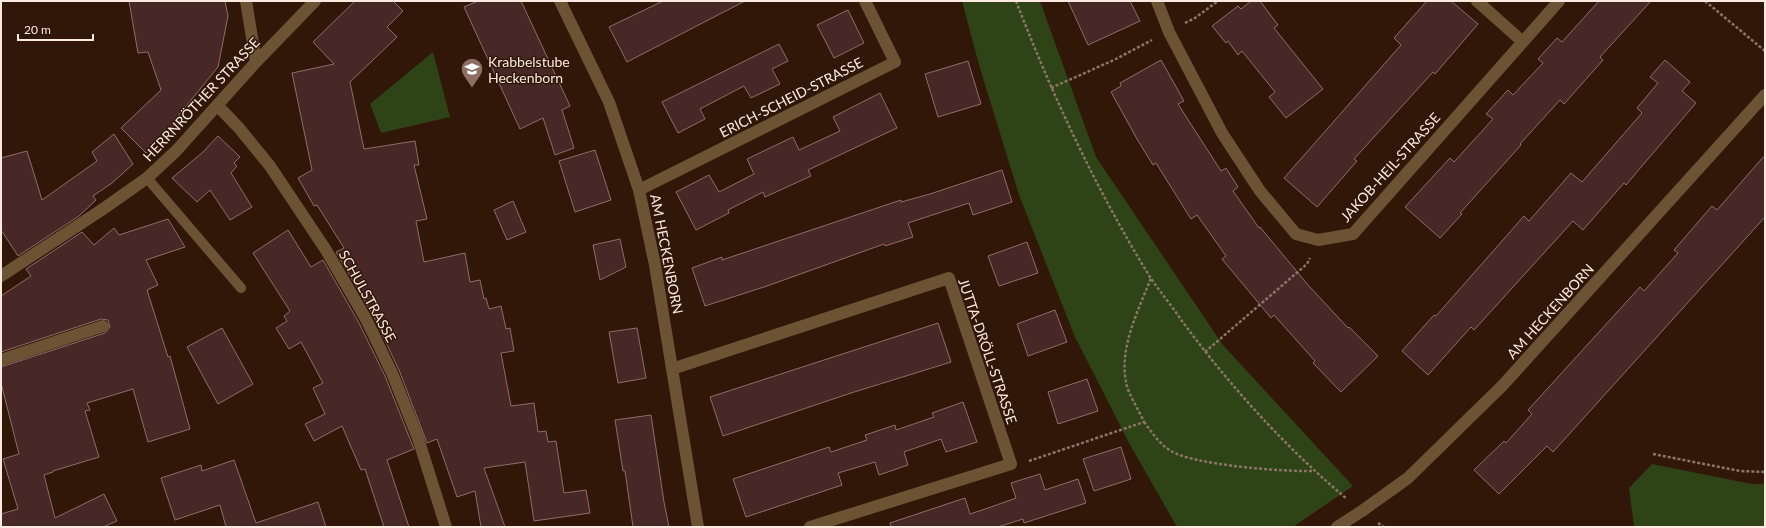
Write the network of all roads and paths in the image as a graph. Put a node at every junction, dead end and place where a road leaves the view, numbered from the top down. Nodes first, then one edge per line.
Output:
1 (246, 1) edge
2 (315, 1) edge
3 (560, 1) edge
4 (865, 1) edge
5 (1016, 1) edge
6 (1157, 1) edge
7 (1218, 1) edge
8 (1477, 1) edge
9 (1559, 1) edge
10 (1705, 1) edge
11 (1169, 32) junction
12 (1523, 42) junction
13 (1765, 51) edge
14 (256, 62) junction
15 (1051, 88) junction
16 (1765, 95) edge
17 (217, 105) junction
18 (146, 178) junction
19 (639, 190) junction
20 (1318, 240) junction
21 (1, 276) edge
22 (1151, 278) junction
23 (241, 288) dead end
24 (103, 326) dead end
25 (1205, 352) junction
26 (1, 360) edge
27 (672, 369) junction
28 (1144, 422) junction
29 (1653, 454) dead end
30 (1011, 464) junction
31 (1313, 471) junction
32 (1765, 472) edge
33 (1362, 511) junction
34 (446, 527) edge
35 (698, 527) edge
36 (810, 527) edge
37 (1337, 527) edge

1 - 14 street
2 - 14 street, HERRNRÖTHER STRASSE
3 - 19 street, AM HECKENBORN
4 - 19 street, ERICH-SCHEID-STRASSE
5 - 15 path
6 - 11 street, JAKOB-HEIL-STRASSE
7 - 11 path
8 - 12 street
9 - 12 street, JAKOB-HEIL-STRASSE
10 - 13 path
11 - 15 path
11 - 20 street, JAKOB-HEIL-STRASSE
12 - 20 street, JAKOB-HEIL-STRASSE
14 - 17 street, HERRNRÖTHER STRASSE
15 - 22 path
16 - 33 street, AM HECKENBORN
17 - 18 street, HERRNRÖTHER STRASSE
17 - 34 street, SCHULSTRASSE
18 - 21 street, HERRNRÖTHER STRASSE
18 - 23 lane
19 - 27 street, AM HECKENBORN
20 - 25 path
22 - 25 path
22 - 28 path
24 - 26 street
25 - 31 path
27 - 30 street, JUTTA-DRÖLL-STRASSE
27 - 35 street, AM HECKENBORN
28 - 30 path
28 - 31 path
29 - 32 path
30 - 36 street
31 - 33 path
33 - 37 street, AM HECKENBORN

